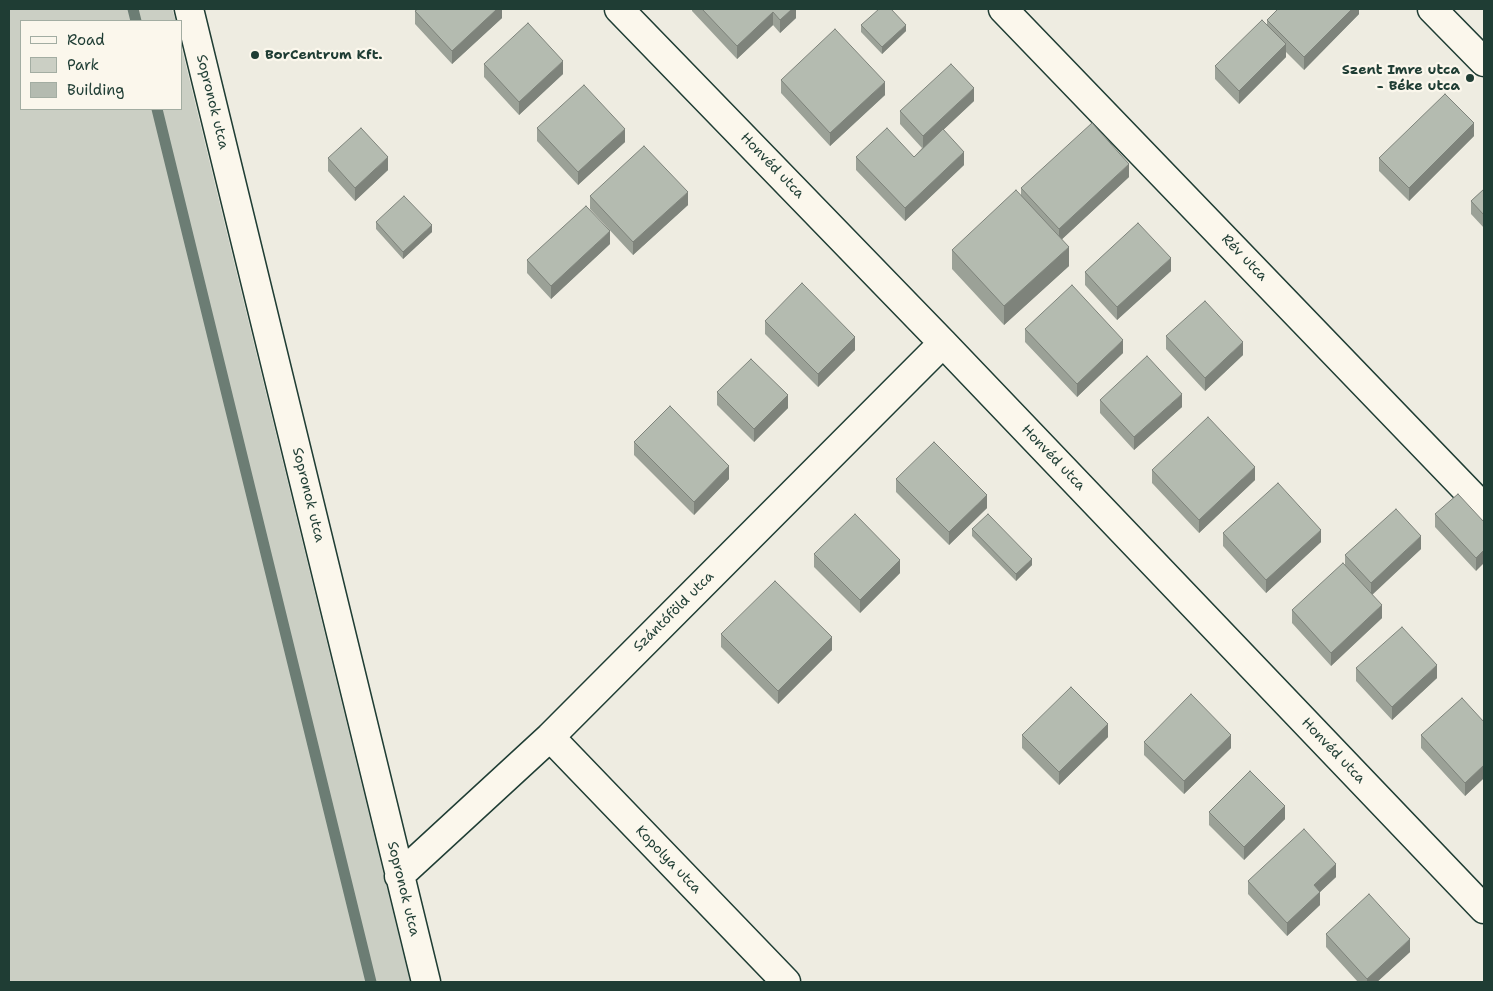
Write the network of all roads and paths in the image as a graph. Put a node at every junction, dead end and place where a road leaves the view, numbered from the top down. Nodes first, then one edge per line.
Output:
1 (189, 9) edge
2 (619, 9) edge
3 (1004, 9) edge
4 (1432, 9) edge
5 (1484, 62) edge
6 (944, 343) junction
7 (1484, 508) edge
8 (550, 737) junction
9 (399, 876) junction
10 (1484, 910) edge
11 (426, 982) edge
12 (786, 982) edge

1 - 9 street, Sopronok utca
2 - 6 street, Honvéd utca
3 - 7 street, Rév utca
4 - 5 street
6 - 8 street, Szántóföld utca
6 - 10 street, Honvéd utca
8 - 9 street, Szántóföld utca
8 - 12 street, Kopolya utca
9 - 11 street, Sopronok utca

